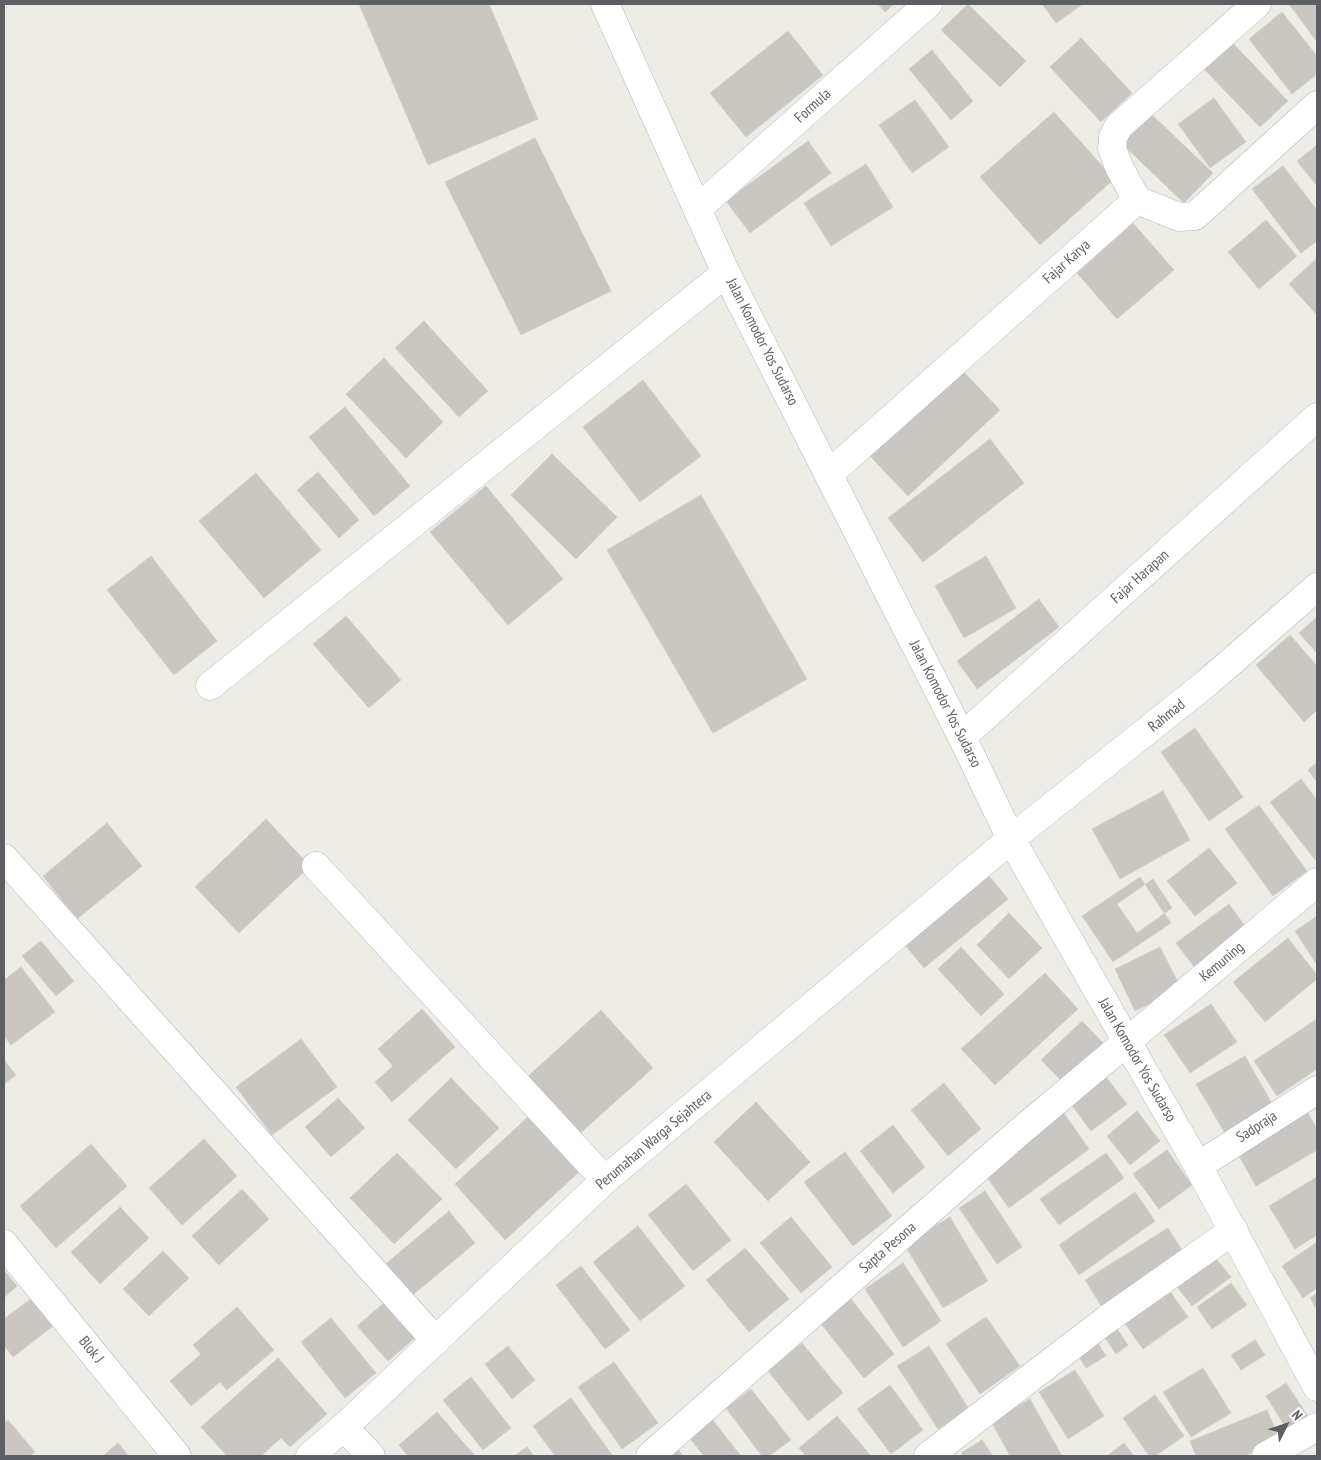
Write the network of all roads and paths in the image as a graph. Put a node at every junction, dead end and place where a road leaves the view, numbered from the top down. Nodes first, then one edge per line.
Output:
1 (604, 4) edge
2 (928, 4) edge
3 (1258, 4) edge
4 (1317, 105) edge
5 (1137, 200) junction
6 (697, 209) junction
7 (726, 273) junction
8 (1317, 417) edge
9 (828, 474) junction
10 (1317, 587) edge
11 (210, 686) dead end
12 (962, 737) junction
13 (1011, 839) junction
14 (4, 858) edge
15 (316, 866) dead end
16 (1317, 882) edge
17 (1128, 1042) junction
18 (1317, 1090) edge
19 (1198, 1166) junction
20 (605, 1180) junction
21 (1234, 1230) junction
22 (4, 1244) edge
23 (436, 1341) junction
24 (1317, 1387) edge
25 (1317, 1427) edge
26 (344, 1428) junction
27 (177, 1456) edge
28 (310, 1456) edge
29 (371, 1456) edge
30 (650, 1456) edge
31 (928, 1456) edge
32 (1266, 1456) edge

1 - 6 street, Jalan Komodor Yos Sudarso
2 - 6 street, Formula
3 - 5 street
4 - 5 street
5 - 9 street, Fajar Karya
6 - 7 street, Jalan Komodor Yos Sudarso
7 - 9 street, Jalan Komodor Yos Sudarso
7 - 11 street
8 - 12 street, Fajar Harapan
9 - 12 street, Jalan Komodor Yos Sudarso
10 - 13 street, Rahmad
12 - 13 street, Jalan Komodor Yos Sudarso
13 - 17 street, Jalan Komodor Yos Sudarso
13 - 20 street, Perumahan Warga Sejahtera
14 - 23 street
15 - 20 street
16 - 17 street, Kemuning
17 - 19 street, Jalan Komodor Yos Sudarso
17 - 30 street, Sapta Pesona
18 - 19 street, Sadpraja
19 - 21 street, Jalan Komodor Yos Sudarso
20 - 23 street, Perumahan Warga Sejahtera
21 - 24 street, Jalan Komodor Yos Sudarso
21 - 31 street
22 - 27 street, Blok J
23 - 26 street, Perumahan Warga Sejahtera
25 - 32 street
26 - 28 street, Perumahan Warga Sejahtera
26 - 29 street

